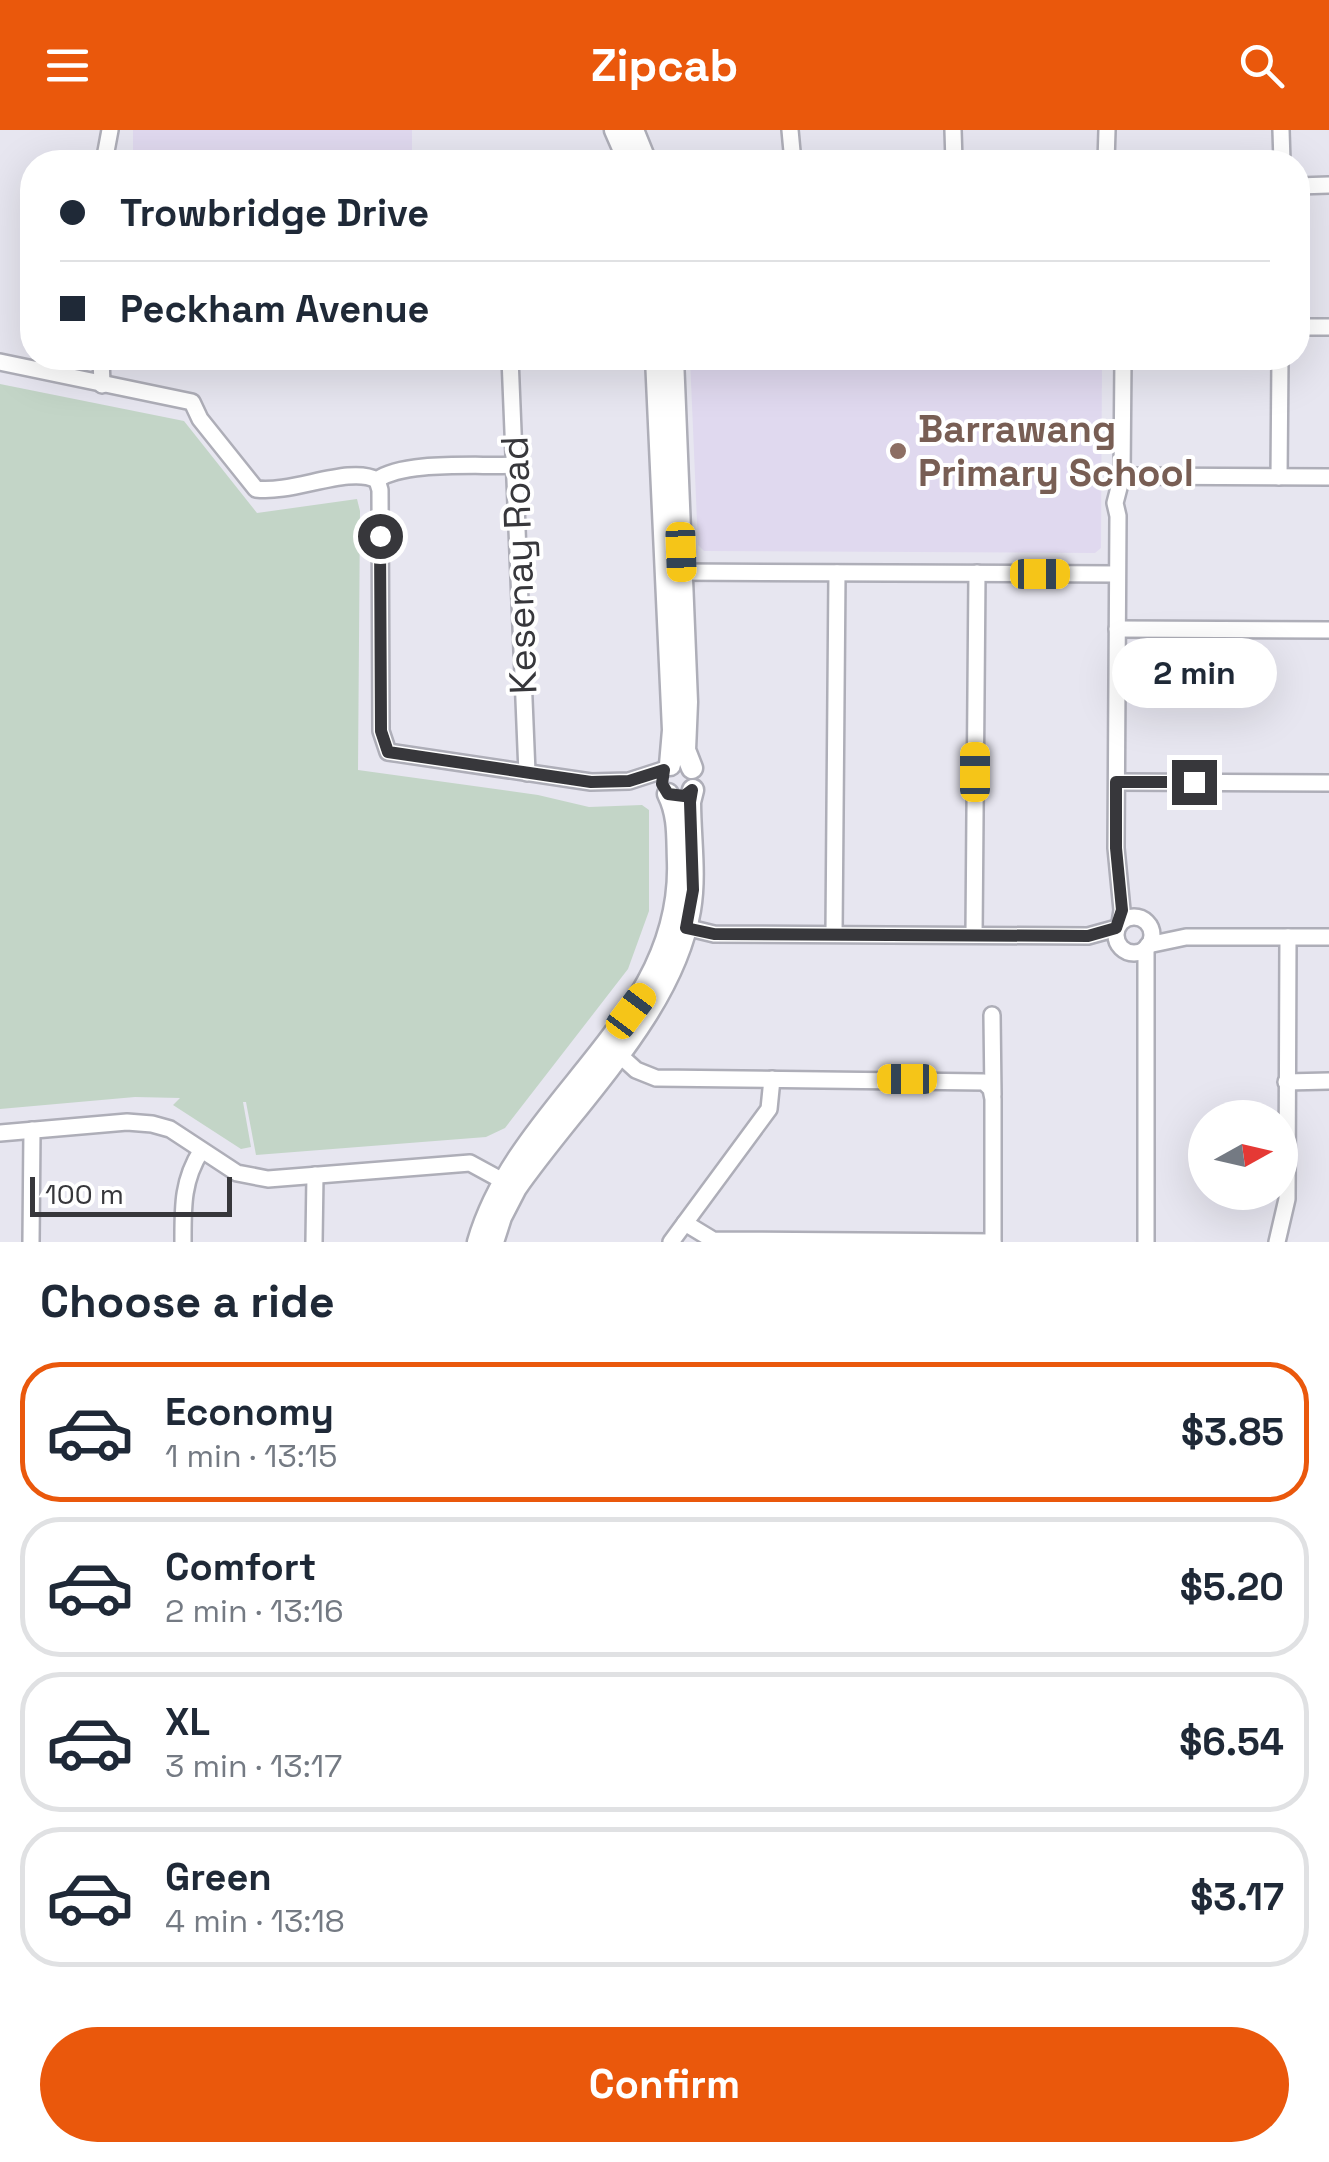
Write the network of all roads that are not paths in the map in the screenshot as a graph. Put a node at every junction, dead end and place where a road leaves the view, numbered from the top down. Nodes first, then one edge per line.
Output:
1 (34, 370) edge
2 (101, 370) edge
3 (511, 370) edge
4 (657, 370) edge
5 (673, 370) edge
6 (1123, 370) edge
7 (1280, 370) edge
8 (102, 386) junction
9 (516, 466) junction
10 (1127, 476) junction
11 (1279, 477) junction
12 (1329, 477) edge
13 (377, 480) junction
14 (674, 572) junction
15 (837, 573) junction
16 (977, 573) junction
17 (1117, 574) junction
18 (1117, 629) junction
19 (1329, 630) edge
20 (527, 772) junction
21 (692, 779) junction
22 (666, 780) junction
23 (1116, 782) junction
24 (1329, 784) edge
25 (1121, 890) junction
26 (1144, 922) junction
27 (680, 926) junction
28 (1118, 926) junction
29 (834, 933) junction
30 (974, 935) junction
31 (1088, 936) junction
32 (1186, 937) junction
33 (1288, 937) junction
34 (1329, 938) edge
35 (1147, 947) junction
36 (1125, 951) junction
37 (1146, 984) junction
38 (992, 1015) dead end
39 (612, 1048) junction
40 (772, 1079) junction
41 (1329, 1081) edge
42 (1286, 1082) junction
43 (993, 1099) junction
44 (32, 1130) junction
45 (0, 1133) edge
46 (200, 1151) junction
47 (315, 1175) junction
48 (509, 1184) junction
49 (684, 1224) junction
50 (30, 1242) edge
51 (183, 1242) edge
52 (314, 1242) edge
53 (478, 1242) edge
54 (493, 1242) edge
55 (672, 1242) edge
56 (992, 1242) edge
57 (1146, 1242) edge
58 (1278, 1242) edge

1 - 8 street
2 - 8 street
3 - 9 street, Kesenay Road
4 - 14 street
5 - 14 street
6 - 10 street
7 - 11 street
8 - 13 street
9 - 13 street
9 - 20 street, Kesenay Road
10 - 11 street
10 - 17 street
11 - 12 street
13 - 20 street
14 - 15 street
14 - 21 street
14 - 22 street
15 - 16 street
15 - 29 street
16 - 17 street
16 - 30 street
17 - 18 street
18 - 19 street
18 - 23 street
20 - 22 street
21 - 22 street
21 - 22 street
21 - 27 street
22 - 27 street
23 - 24 street
23 - 25 street
25 - 26 street
25 - 28 street
26 - 28 street
26 - 32 street
26 - 35 street
27 - 29 street
27 - 39 street
28 - 31 street
28 - 36 street
29 - 30 street
30 - 31 street
31 - 36 street
32 - 33 street
32 - 35 street
33 - 34 street
33 - 42 street
35 - 36 street
35 - 37 street
36 - 37 street
37 - 57 street
38 - 43 street
39 - 40 street
39 - 48 street
40 - 43 street
40 - 49 street
41 - 42 street
42 - 58 street
43 - 56 street
44 - 45 street
44 - 46 street
44 - 50 street
46 - 47 street
46 - 51 street
47 - 48 street
47 - 52 street
48 - 53 street
48 - 54 street
49 - 55 street
49 - 56 street

